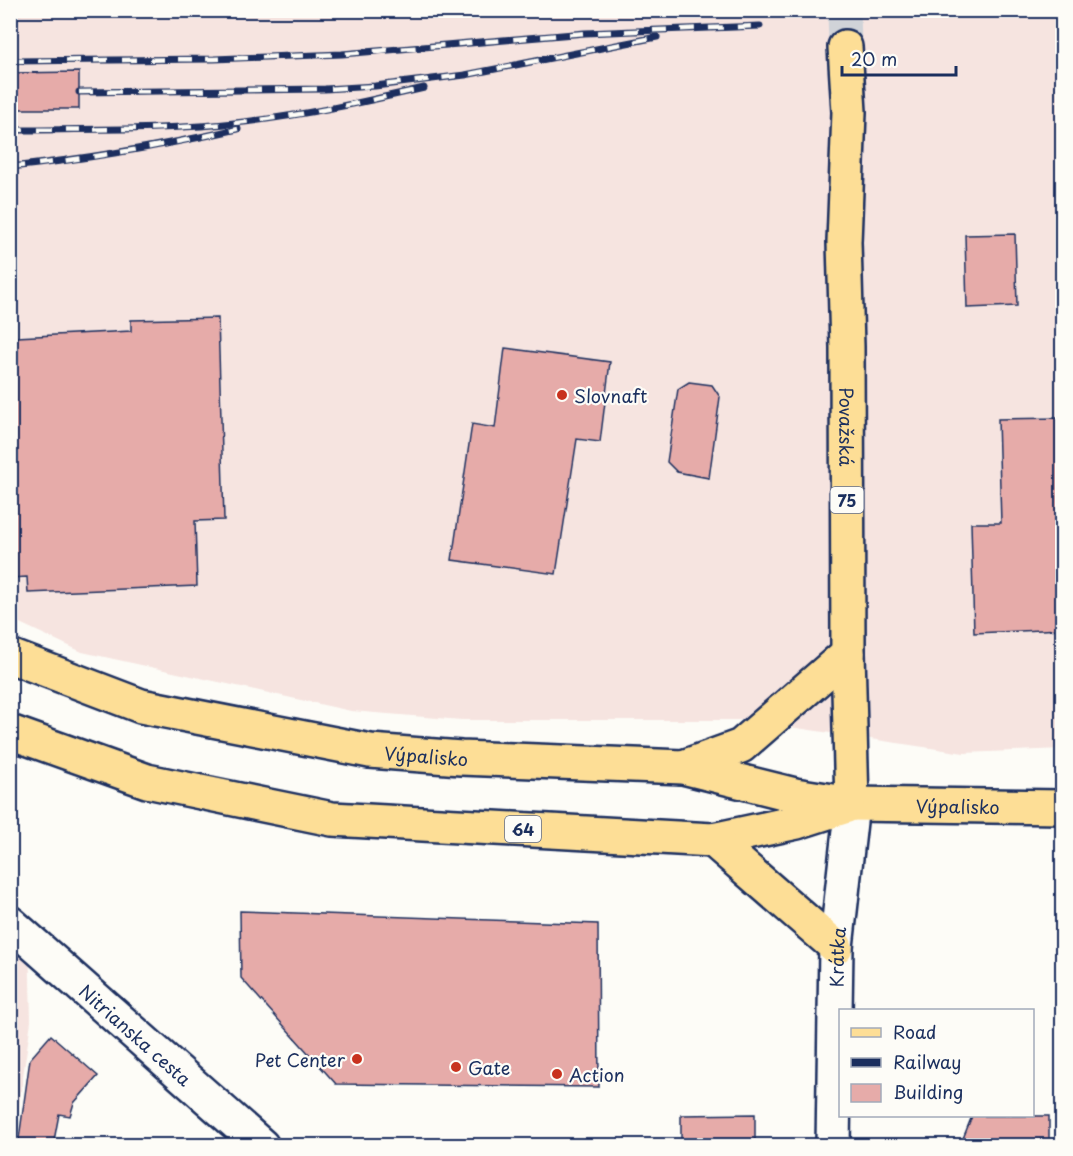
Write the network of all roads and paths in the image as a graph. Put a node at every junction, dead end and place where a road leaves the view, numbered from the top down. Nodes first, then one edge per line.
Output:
1 (845, 47) tunnel mouth
2 (848, 653) junction
3 (10, 656) edge
4 (10, 732) edge
5 (683, 767) junction
6 (852, 804) junction
7 (1062, 807) edge
8 (713, 840) junction
9 (10, 923) edge
10 (836, 947) junction
11 (262, 1146) edge
12 (833, 1146) edge

1 - 2 main road, Považská / 75
2 - 5 main road, 64
2 - 6 main road, Považská / 75
3 - 5 main road, Výpalisko / 64
4 - 8 main road, Výpalisko / 64
5 - 6 main road, Výpalisko / 64
6 - 7 main road, Výpalisko / 64
6 - 8 main road, Výpalisko / 64
6 - 10 main road, Krátka
8 - 10 main road
9 - 11 main road, Nitrianska cesta
10 - 12 main road, Krátka

